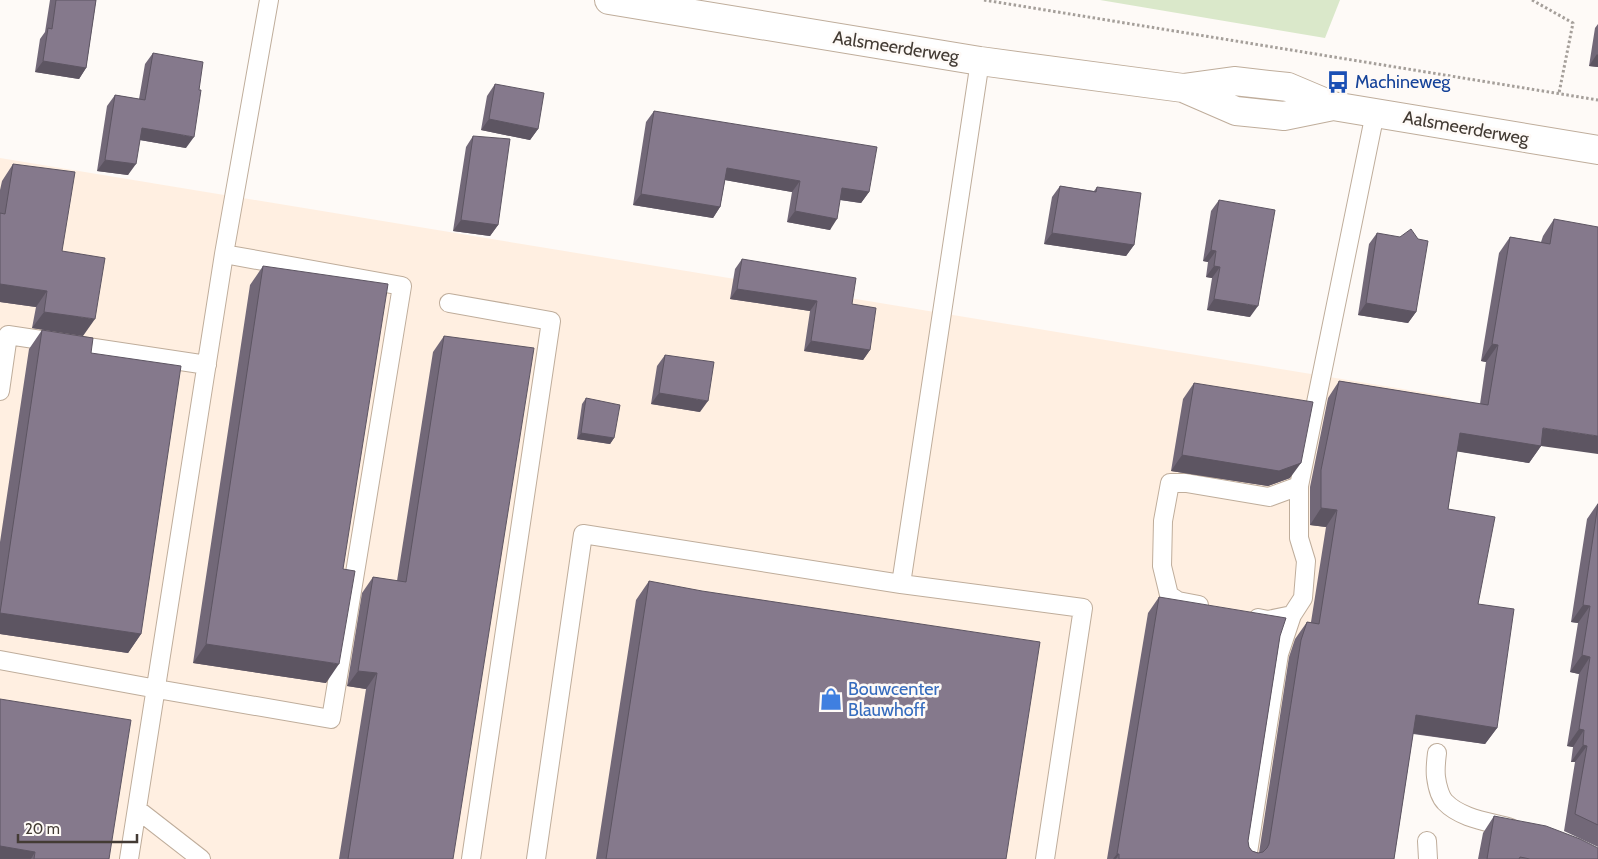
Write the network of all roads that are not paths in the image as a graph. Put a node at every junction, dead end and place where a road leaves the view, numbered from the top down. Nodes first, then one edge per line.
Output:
1 (269, 0) edge
2 (610, 0) edge
3 (980, 61) junction
4 (1375, 112) junction
5 (1598, 150) edge
6 (224, 254) junction
7 (449, 303) dead end
8 (206, 365) junction
9 (0, 391) edge
10 (1299, 486) junction
11 (901, 584) junction
12 (1212, 608) edge
13 (1239, 614) edge
14 (1292, 616) junction
15 (0, 660) edge
16 (157, 689) junction
17 (1437, 753) dead end
18 (138, 810) junction
19 (1524, 829) edge
20 (1428, 841) dead end
21 (130, 859) edge
22 (201, 859) edge
23 (471, 859) edge
24 (536, 859) edge
25 (1044, 859) edge
26 (1247, 859) edge
27 (1428, 859) edge

1 - 6 lane
2 - 3 street, Aalsmeerderweg
3 - 4 street, Aalsmeerderweg
3 - 11 lane
4 - 5 street, Aalsmeerderweg
4 - 10 lane
6 - 8 lane
6 - 16 lane
7 - 23 lane
8 - 9 lane
8 - 16 lane
10 - 12 lane
10 - 14 lane
11 - 24 lane
11 - 25 lane
13 - 14 lane
14 - 26 lane
15 - 16 lane
16 - 18 lane
17 - 19 lane
18 - 21 lane
18 - 22 lane
20 - 27 lane

